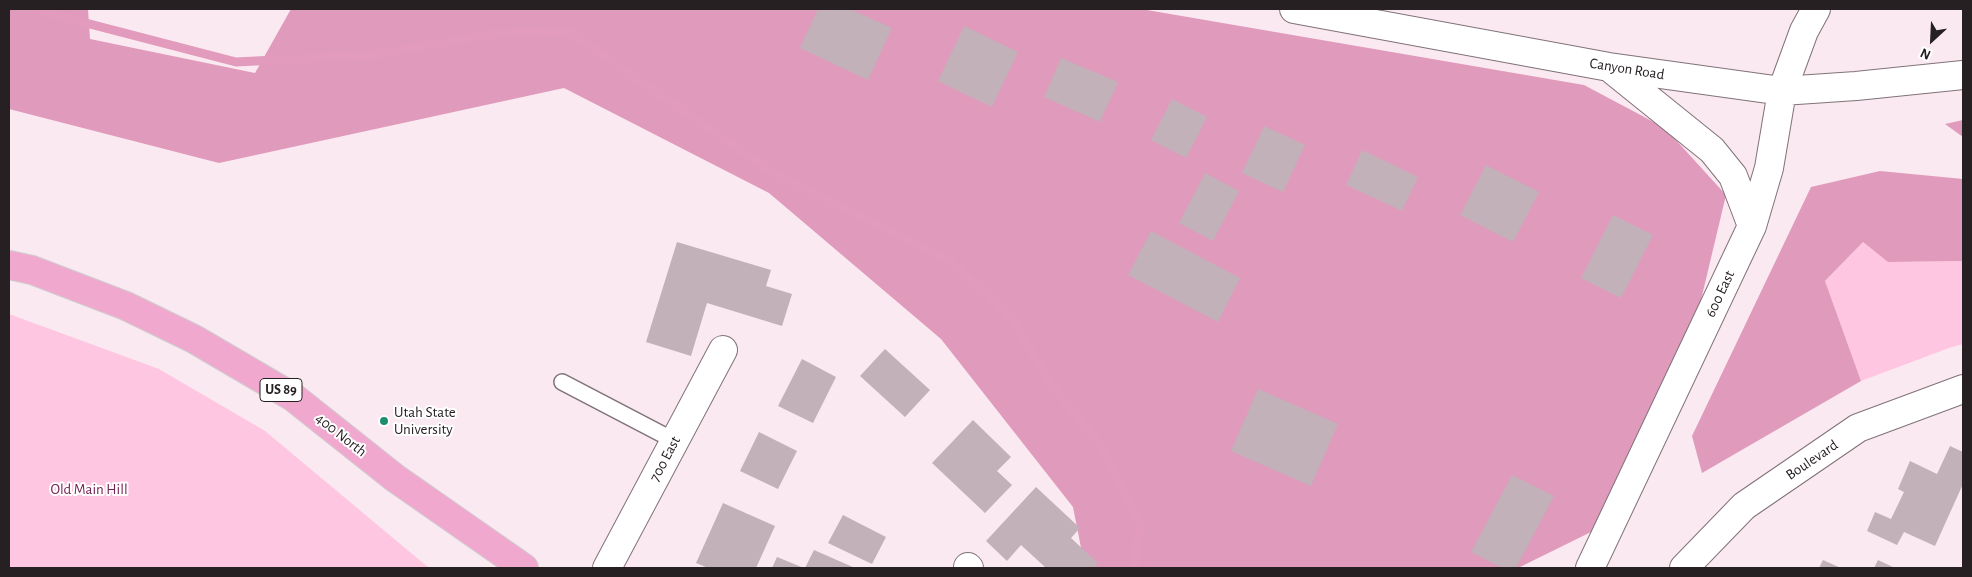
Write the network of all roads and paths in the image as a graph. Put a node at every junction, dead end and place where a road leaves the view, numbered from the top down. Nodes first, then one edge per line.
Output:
1 (1294, 9) edge
2 (1816, 9) edge
3 (1609, 67) junction
4 (1963, 75) edge
5 (1782, 91) junction
6 (1752, 226) junction
7 (9, 264) edge
8 (723, 350) dead end
9 (562, 382) dead end
10 (1963, 389) edge
11 (675, 441) junction
12 (524, 568) edge
13 (607, 568) edge
14 (1590, 568) edge
15 (1684, 568) edge

1 - 3 street, Canyon Road
2 - 5 street, 600 East
3 - 5 street, Canyon Road
3 - 6 street
4 - 5 street, Canyon Road
5 - 6 street, 600 East
6 - 14 street, 600 East
7 - 12 main road, 400 North / US 89
8 - 11 street, 700 East
9 - 11 lane
10 - 15 street, Boulevard
11 - 13 street, 700 East

